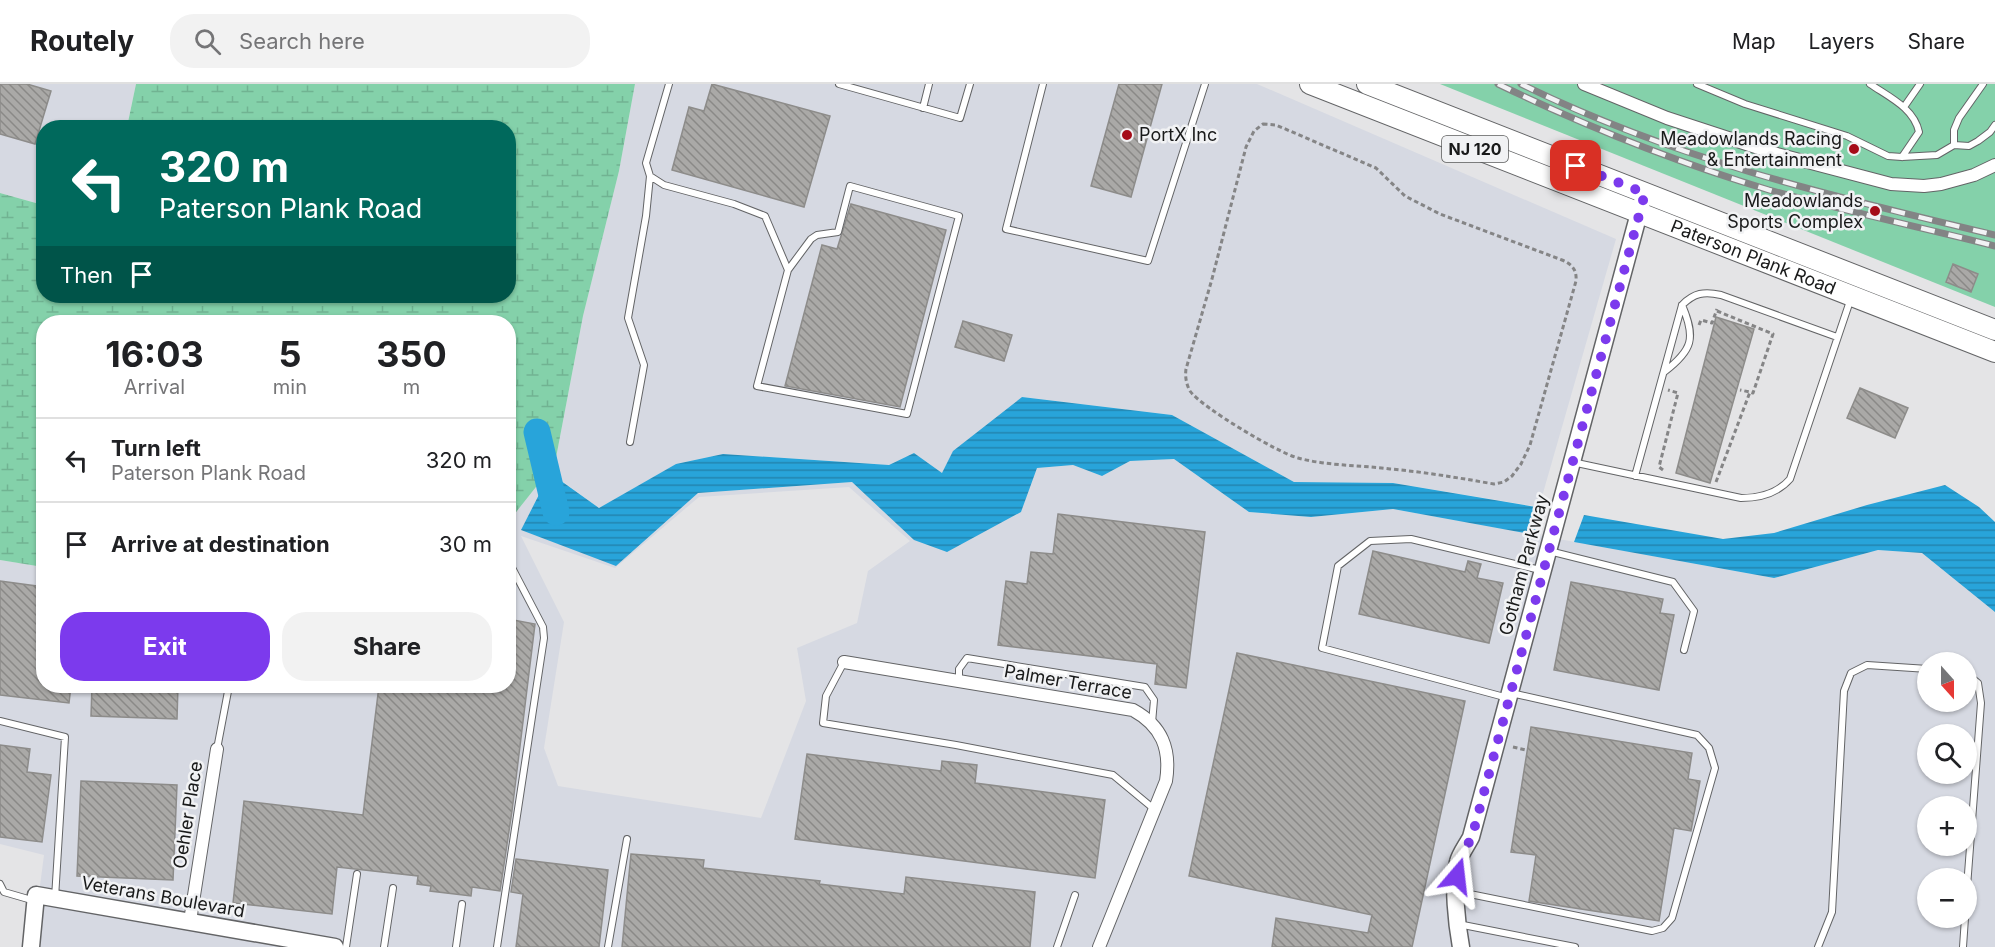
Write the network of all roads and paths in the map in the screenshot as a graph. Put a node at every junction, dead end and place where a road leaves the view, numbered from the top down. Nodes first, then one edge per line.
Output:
1 (669, 84) edge
2 (839, 84) edge
3 (929, 84) edge
4 (970, 84) edge
5 (1043, 84) edge
6 (1205, 84) edge
7 (1310, 84) edge
8 (1367, 84) edge
9 (1584, 84) edge
10 (1697, 84) edge
11 (1870, 84) edge
12 (1920, 84) edge
13 (1983, 84) edge
14 (1904, 107) junction
15 (923, 108) junction
16 (1995, 125) edge
17 (1954, 145) junction
18 (1902, 158) junction
19 (1995, 165) edge
20 (650, 176) junction
21 (1645, 193) junction
22 (1639, 213) junction
23 (1440, 214) joint
24 (788, 270) junction
25 (1852, 296) junction
26 (1682, 304) junction
27 (1698, 330) dead end
28 (1995, 330) edge
29 (1837, 337) junction
30 (1995, 352) edge
31 (1663, 372) junction
32 (1667, 386) dead end
33 (1740, 390) dead end
34 (1750, 392) junction
35 (630, 442) dead end
36 (1572, 462) junction
37 (1669, 474) dead end
38 (1635, 476) junction
39 (1712, 486) dead end
40 (1548, 551) junction
41 (1543, 571) junction
42 (516, 575) edge
43 (1684, 650) dead end
44 (844, 662) joint
45 (1917, 668) edge
46 (958, 681) junction
47 (1977, 682) edge
48 (228, 693) edge
49 (1509, 696) junction
50 (0, 721) edge
51 (1152, 724) junction
52 (1512, 747) dead end
53 (217, 749) joint
54 (1526, 750) dead end
55 (1155, 809) junction
56 (627, 839) dead end
57 (1969, 868) edge
58 (357, 874) dead end
59 (0, 884) edge
60 (393, 888) dead end
61 (1455, 891) junction
62 (1075, 895) dead end
63 (55, 898) junction
64 (35, 902) junction
65 (462, 904) dead end
66 (190, 921) junction
67 (1458, 924) junction
68 (1964, 928) edge
69 (301, 944) edge
70 (31, 947) edge
71 (335, 947) edge
72 (346, 947) edge
73 (384, 947) edge
74 (456, 947) edge
75 (497, 947) edge
76 (608, 947) edge
77 (1057, 947) edge
78 (1099, 947) edge
79 (1461, 947) edge
80 (1575, 947) edge
81 (1818, 947) edge
82 (1963, 947) edge

1 - 20 lane
2 - 15 lane
3 - 15 lane
4 - 15 lane
5 - 6 lane
7 - 22 main road, Paterson Plank Road / NJ 120
8 - 21 main road, Paterson Plank Road / NJ 120
9 - 19 street
10 - 18 lane
11 - 14 lane
12 - 14 lane
13 - 17 lane
14 - 18 lane
16 - 17 lane
17 - 18 lane
20 - 24 lane
20 - 35 lane
21 - 22 street, Gotham Parkway
21 - 28 main road, Paterson Plank Road / NJ 120
22 - 25 main road, Paterson Plank Road / NJ 120
22 - 36 street, Gotham Parkway
23 - 23 path
24 - 24 lane
25 - 29 lane
25 - 30 main road, Paterson Plank Road / NJ 120
26 - 29 lane
26 - 31 lane
26 - 31 lane
27 - 34 path
29 - 38 lane
31 - 38 lane
32 - 37 path
33 - 34 path
34 - 39 path
36 - 38 lane
36 - 40 street, Gotham Parkway
40 - 41 street, Gotham Parkway
40 - 43 lane
41 - 49 street, Gotham Parkway
41 - 49 lane
42 - 75 lane
44 - 46 street, Palmer Terrace
44 - 55 lane
45 - 81 lane
46 - 51 street, Palmer Terrace
46 - 51 lane
47 - 57 lane
48 - 53 lane
49 - 61 street, Gotham Parkway
49 - 61 lane
50 - 63 lane
51 - 55 street
52 - 54 path
53 - 66 street, Oehler Place
55 - 78 street
56 - 76 lane
58 - 72 lane
59 - 64 lane
60 - 73 lane
61 - 67 street, Gotham Parkway
62 - 77 lane
63 - 64 street, Veterans Boulevard
63 - 66 street, Veterans Boulevard
64 - 70 street
65 - 74 lane
66 - 69 street, Veterans Boulevard
67 - 79 street, Gotham Parkway
67 - 80 lane
68 - 82 lane
69 - 71 street, Veterans Boulevard

